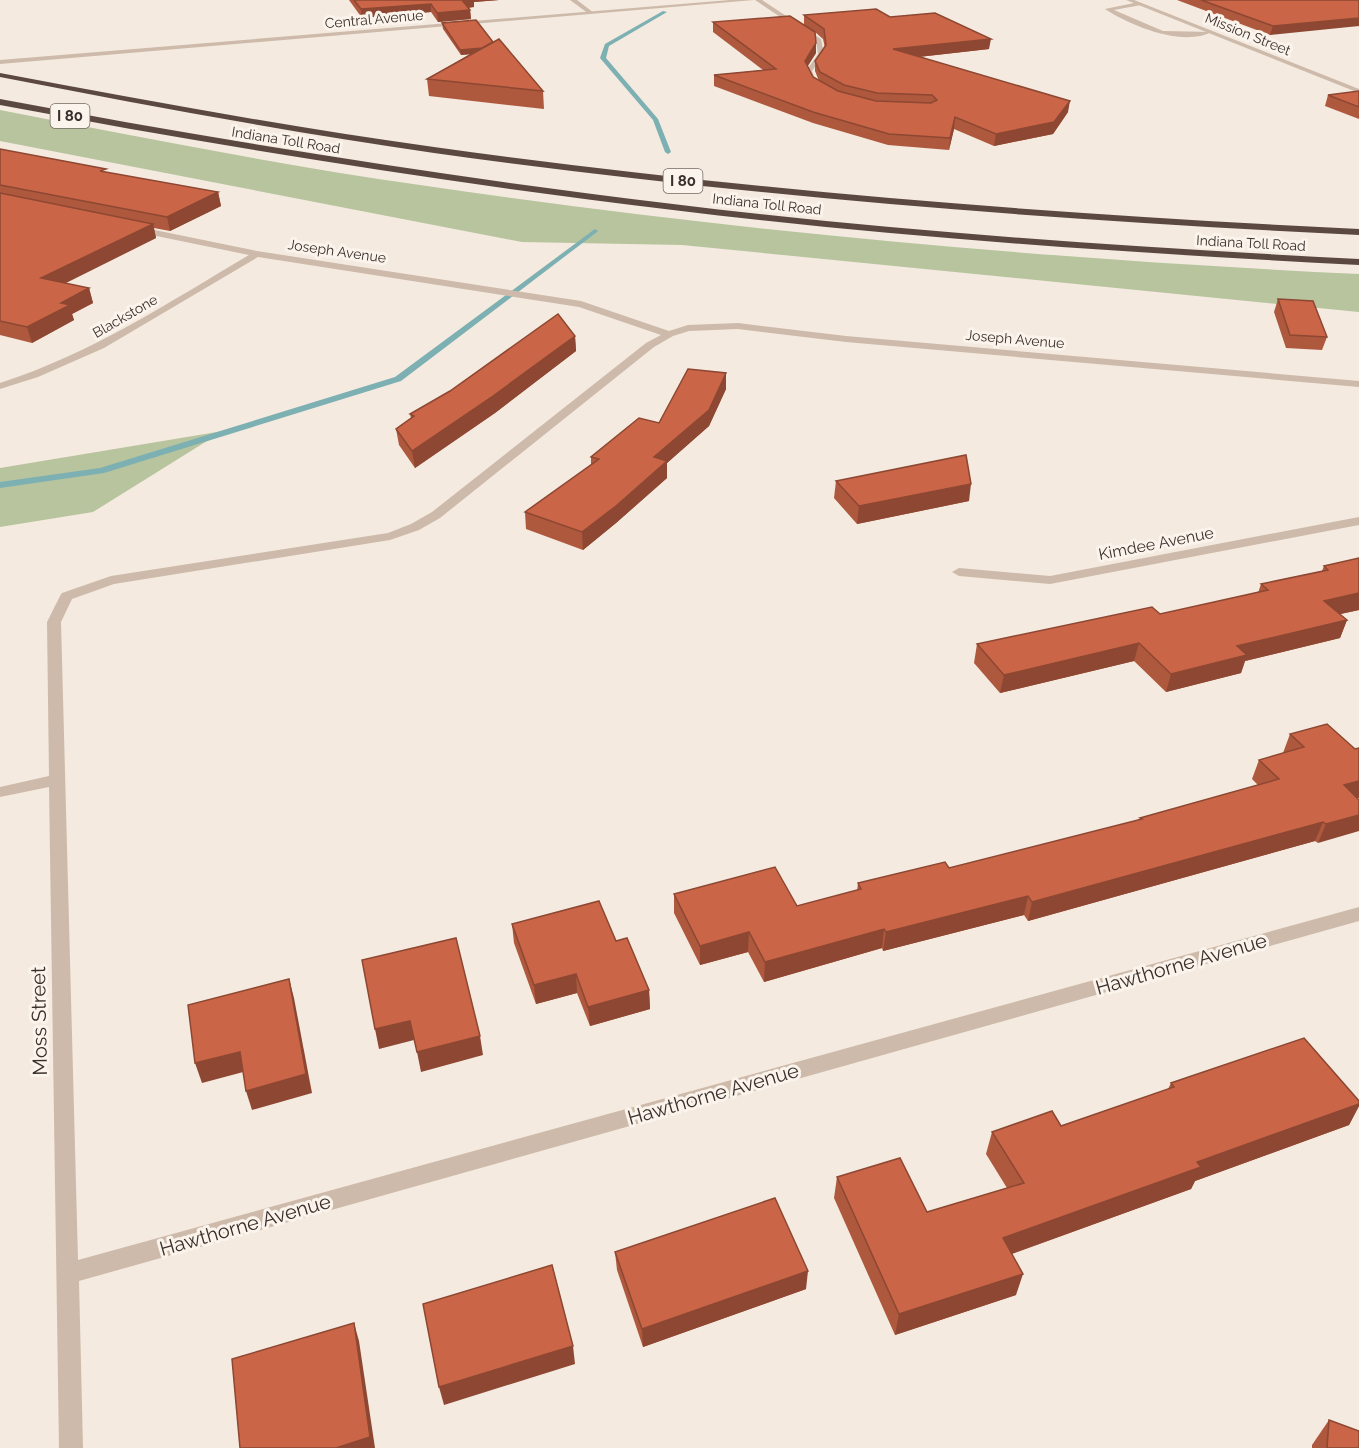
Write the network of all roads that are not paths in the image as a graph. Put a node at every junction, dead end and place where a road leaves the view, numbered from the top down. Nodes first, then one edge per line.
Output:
1 (573, 0) edge
2 (751, 0) edge
3 (758, 0) edge
4 (1129, 0) edge
5 (1139, 4) junction
6 (591, 13) junction
7 (1209, 32) junction
8 (0, 62) edge
9 (0, 75) edge
10 (823, 90) edge
11 (1359, 91) edge
12 (0, 102) edge
13 (129, 228) edge
14 (1359, 232) edge
15 (258, 254) junction
16 (1359, 262) edge
17 (669, 334) junction
18 (1359, 384) edge
19 (0, 386) edge
20 (1359, 521) edge
21 (959, 572) dead end
22 (67, 596) joint
23 (57, 780) junction
24 (0, 792) edge
25 (1359, 914) edge
26 (67, 1274) junction
27 (71, 1448) edge

1 - 6 street
2 - 6 street, Central Avenue
3 - 10 street
4 - 5 street, Mission Street
5 - 7 street, Mission Street
5 - 7 street
6 - 8 street, Central Avenue
7 - 11 street, Mission Street
9 - 14 highway, Indiana Toll Road / I 80
12 - 16 highway, Indiana Toll Road / I 80
13 - 15 street, Joseph Avenue
15 - 17 street, Joseph Avenue
15 - 19 street, Blackstone
17 - 18 street, Joseph Avenue
17 - 22 street, Joseph Avenue
20 - 21 street, Kimdee Avenue
22 - 23 street, Moss Street
23 - 24 street
23 - 26 street, Moss Street
25 - 26 street, Hawthorne Avenue
26 - 27 street, Moss Street

